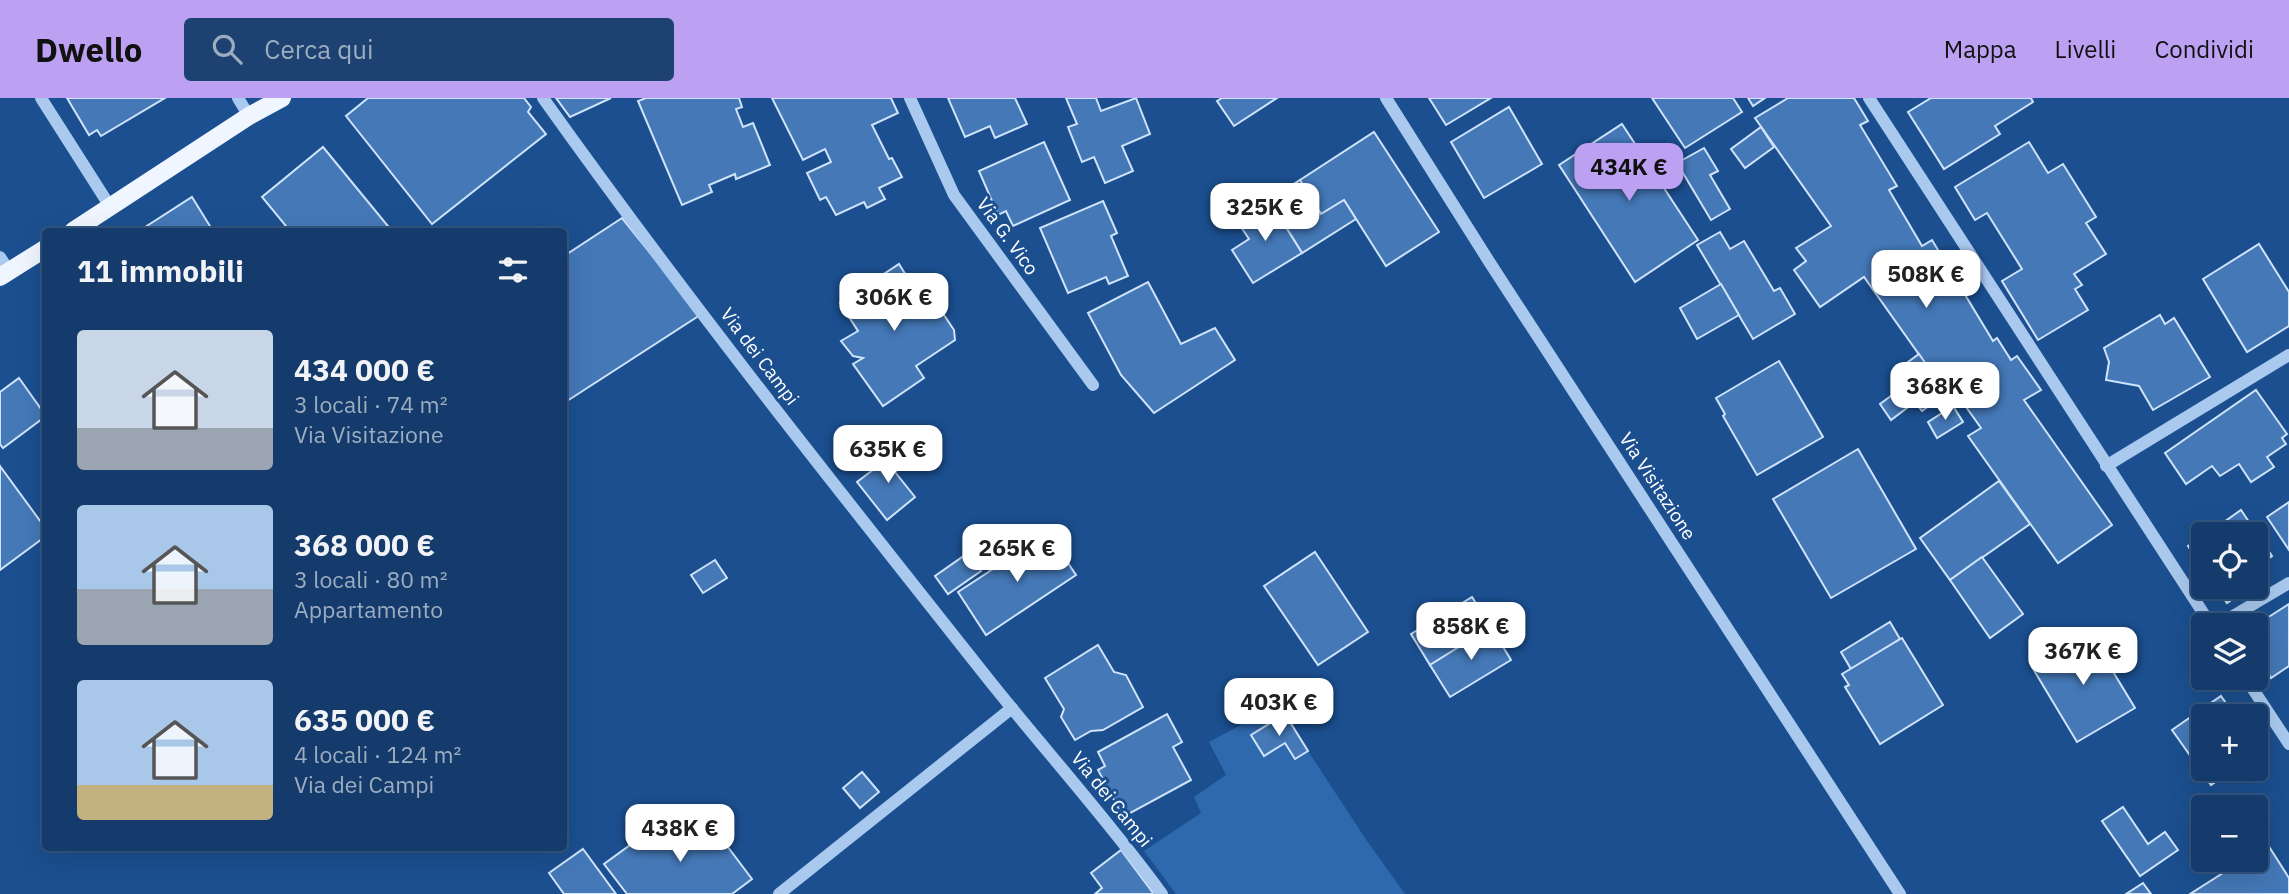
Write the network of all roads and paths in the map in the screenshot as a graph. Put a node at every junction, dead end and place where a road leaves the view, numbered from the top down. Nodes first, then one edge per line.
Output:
1 (41, 98) edge
2 (238, 98) edge
3 (282, 98) edge
4 (543, 98) edge
5 (910, 98) edge
6 (1386, 98) edge
7 (1869, 98) edge
8 (249, 116) junction
9 (111, 208) junction
10 (78, 228) edge
11 (42, 250) edge
12 (3, 268) edge
13 (2289, 355) edge
14 (1093, 385) dead end
15 (2106, 466) junction
16 (2289, 583) edge
17 (2203, 613) edge
18 (2238, 613) edge
19 (2254, 690) edge
20 (1012, 708) junction
21 (2289, 744) edge
22 (779, 894) edge
23 (1162, 894) edge
24 (1900, 894) edge

1 - 9 street
2 - 8 street
3 - 8 main road
4 - 20 street, Via dei Campi
5 - 14 street, Via G. Vico
6 - 24 street, Via Visitazione
7 - 15 street
8 - 9 main road
9 - 10 main road
11 - 12 main road
13 - 15 street
15 - 17 street
16 - 18 street
19 - 21 street
20 - 22 street
20 - 23 street, Via dei Campi

